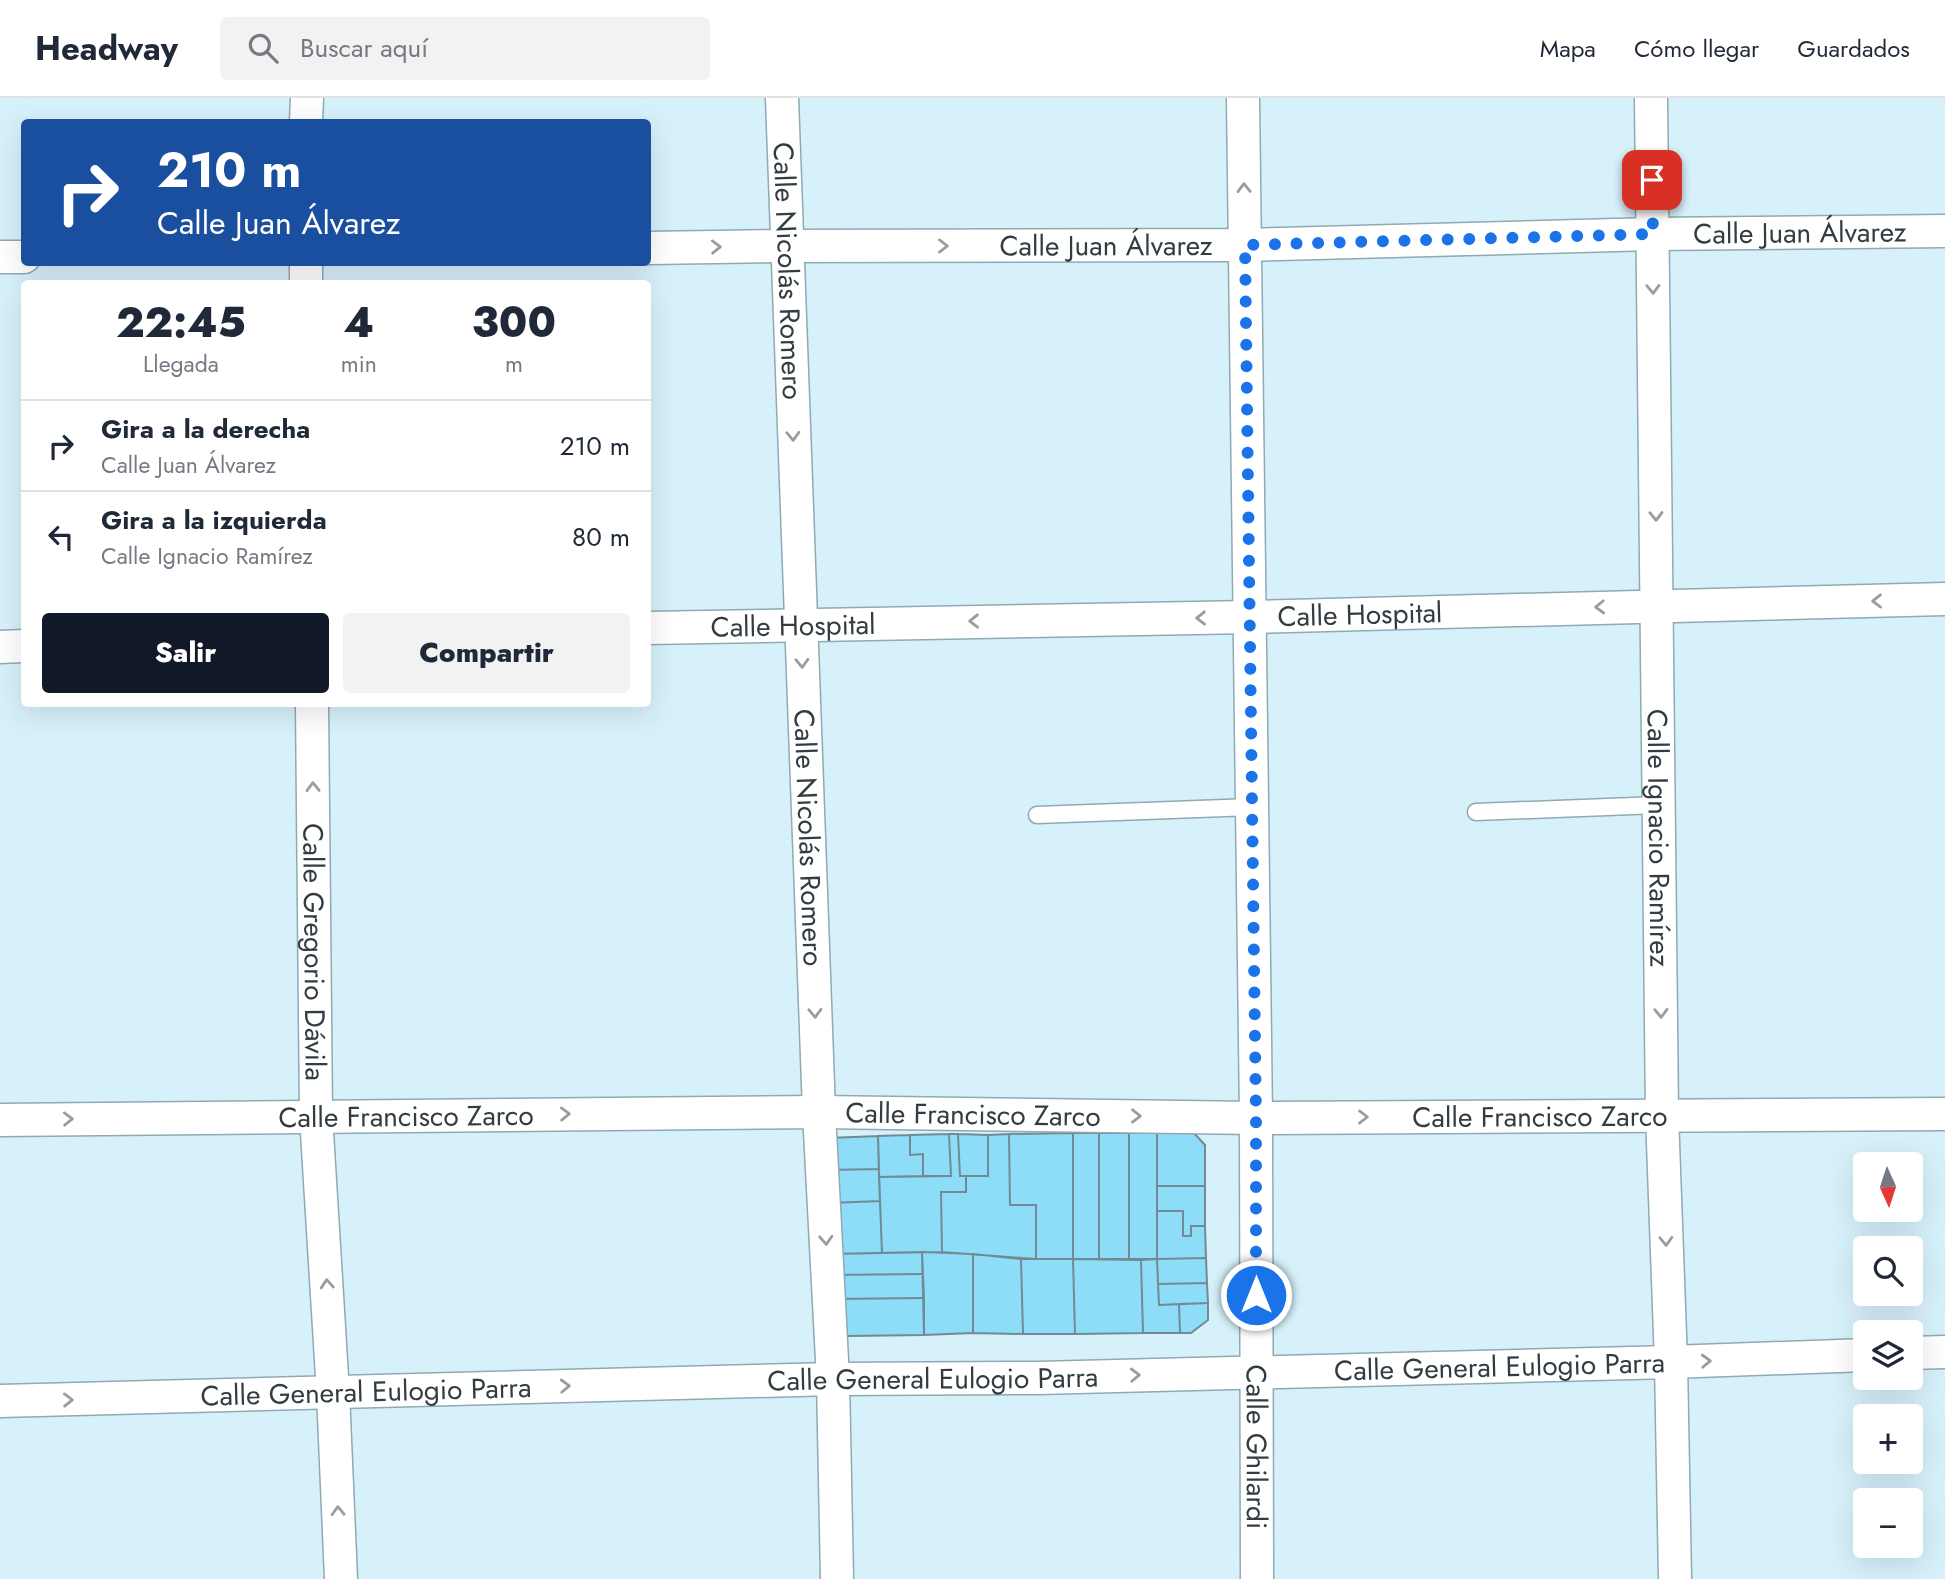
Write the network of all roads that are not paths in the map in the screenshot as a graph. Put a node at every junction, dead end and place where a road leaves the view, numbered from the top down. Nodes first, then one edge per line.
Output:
1 (307, 98) edge
2 (782, 98) edge
3 (1243, 98) edge
4 (1651, 98) edge
5 (306, 119) edge
6 (1945, 231) edge
7 (1653, 234) junction
8 (1245, 245) junction
9 (786, 246) junction
10 (651, 248) edge
11 (0, 257) edge
12 (21, 257) edge
13 (1945, 599) edge
14 (1657, 605) junction
15 (1250, 617) junction
16 (801, 624) junction
17 (651, 628) edge
18 (21, 646) edge
19 (0, 647) edge
20 (312, 707) edge
21 (1659, 805) junction
22 (1252, 807) junction
23 (1476, 812) dead end
24 (1037, 815) dead end
25 (819, 1112) junction
26 (1945, 1114) edge
27 (1662, 1115) junction
28 (316, 1116) junction
29 (1256, 1118) junction
30 (0, 1120) edge
31 (1945, 1352) edge
32 (1923, 1353) edge
33 (1853, 1355) edge
34 (1671, 1362) junction
35 (1256, 1371) junction
36 (833, 1379) junction
37 (333, 1393) junction
38 (0, 1401) edge
39 (341, 1579) edge
40 (837, 1579) edge
41 (1257, 1579) edge
42 (1675, 1579) edge

1 - 5 street
2 - 9 street, Calle Nicolás Romero
8 -> 3 street, Calle Ghilardi
4 - 7 street, Calle Ignacio Ramírez
6 - 7 street, Calle Juan Álvarez
7 - 8 street, Calle Juan Álvarez
7 -> 14 street, Calle Ignacio Ramírez
9 -> 8 street, Calle Juan Álvarez
8 - 15 street, Calle Ghilardi
10 -> 9 street, Calle Juan Álvarez
9 -> 16 street, Calle Nicolás Romero
11 - 12 street
13 -> 14 street, Calle Hospital
14 -> 15 street, Calle Hospital
14 - 21 street, Calle Ignacio Ramírez
15 -> 16 street, Calle Hospital
15 - 22 street, Calle Ghilardi
16 - 17 street, Calle Hospital
16 -> 25 street, Calle Nicolás Romero
18 - 19 street
28 -> 20 street, Calle Gregorio Dávila
21 - 23 lane
21 -> 27 street, Calle Ignacio Ramírez
22 - 24 lane
22 - 29 street, Calle Ghilardi
28 -> 25 street, Calle Francisco Zarco
25 -> 29 street, Calle Francisco Zarco
25 -> 36 street, Calle Nicolás Romero
26 - 27 street, Calle Francisco Zarco
29 -> 27 street, Calle Francisco Zarco
27 -> 34 street, Calle Ignacio Ramírez
30 -> 28 street, Calle Francisco Zarco
37 -> 28 street, Calle Gregorio Dávila
29 - 35 street, Calle Ghilardi
31 - 32 street
34 -> 33 street, Calle General Eulogio Parra
34 - 35 street, Calle General Eulogio Parra
34 - 42 street, Calle Ignacio Ramírez
36 -> 35 street, Calle General Eulogio Parra
35 - 41 street, Calle Ghilardi
37 -> 36 street, Calle General Eulogio Parra
36 - 40 street, Calle Nicolás Romero
38 -> 37 street, Calle General Eulogio Parra
39 -> 37 street, Calle Gregorio Dávila

